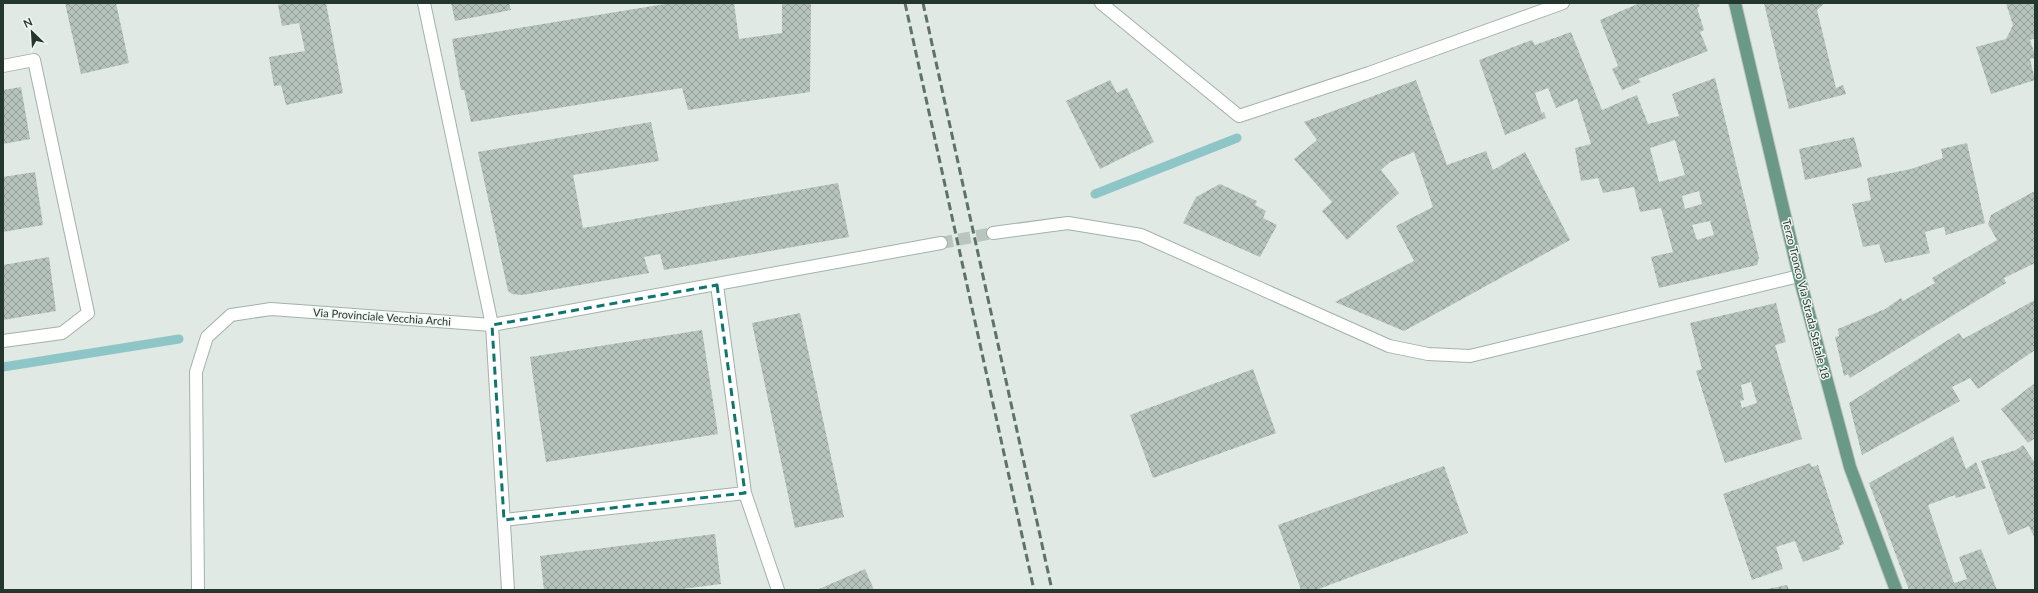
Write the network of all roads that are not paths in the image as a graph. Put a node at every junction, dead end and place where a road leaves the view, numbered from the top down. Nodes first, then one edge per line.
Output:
1 (424, 3) edge
2 (1101, 3) edge
3 (1563, 3) edge
4 (1735, 3) edge
5 (3, 66) edge
6 (992, 233) tunnel mouth
7 (941, 243) tunnel mouth
8 (1799, 276) junction
9 (717, 284) junction
10 (492, 325) junction
11 (3, 342) edge
12 (745, 493) junction
13 (504, 520) junction
14 (198, 590) edge
15 (508, 590) edge
16 (778, 590) edge
17 (1896, 590) edge

1 - 10 street
2 - 3 street
4 - 8 main road, Terzo Tronco Via Strada Statale 18
5 - 11 street
6 - 8 street
7 - 9 street, Via Provinciale Vecchia Archi
8 - 17 main road, Terzo Tronco Via Strada Statale 18
9 - 10 street, Via Provinciale Vecchia Archi
9 - 12 street
10 - 13 street
10 - 14 street, Via Provinciale Vecchia Archi
12 - 13 street
12 - 16 street
13 - 15 street

